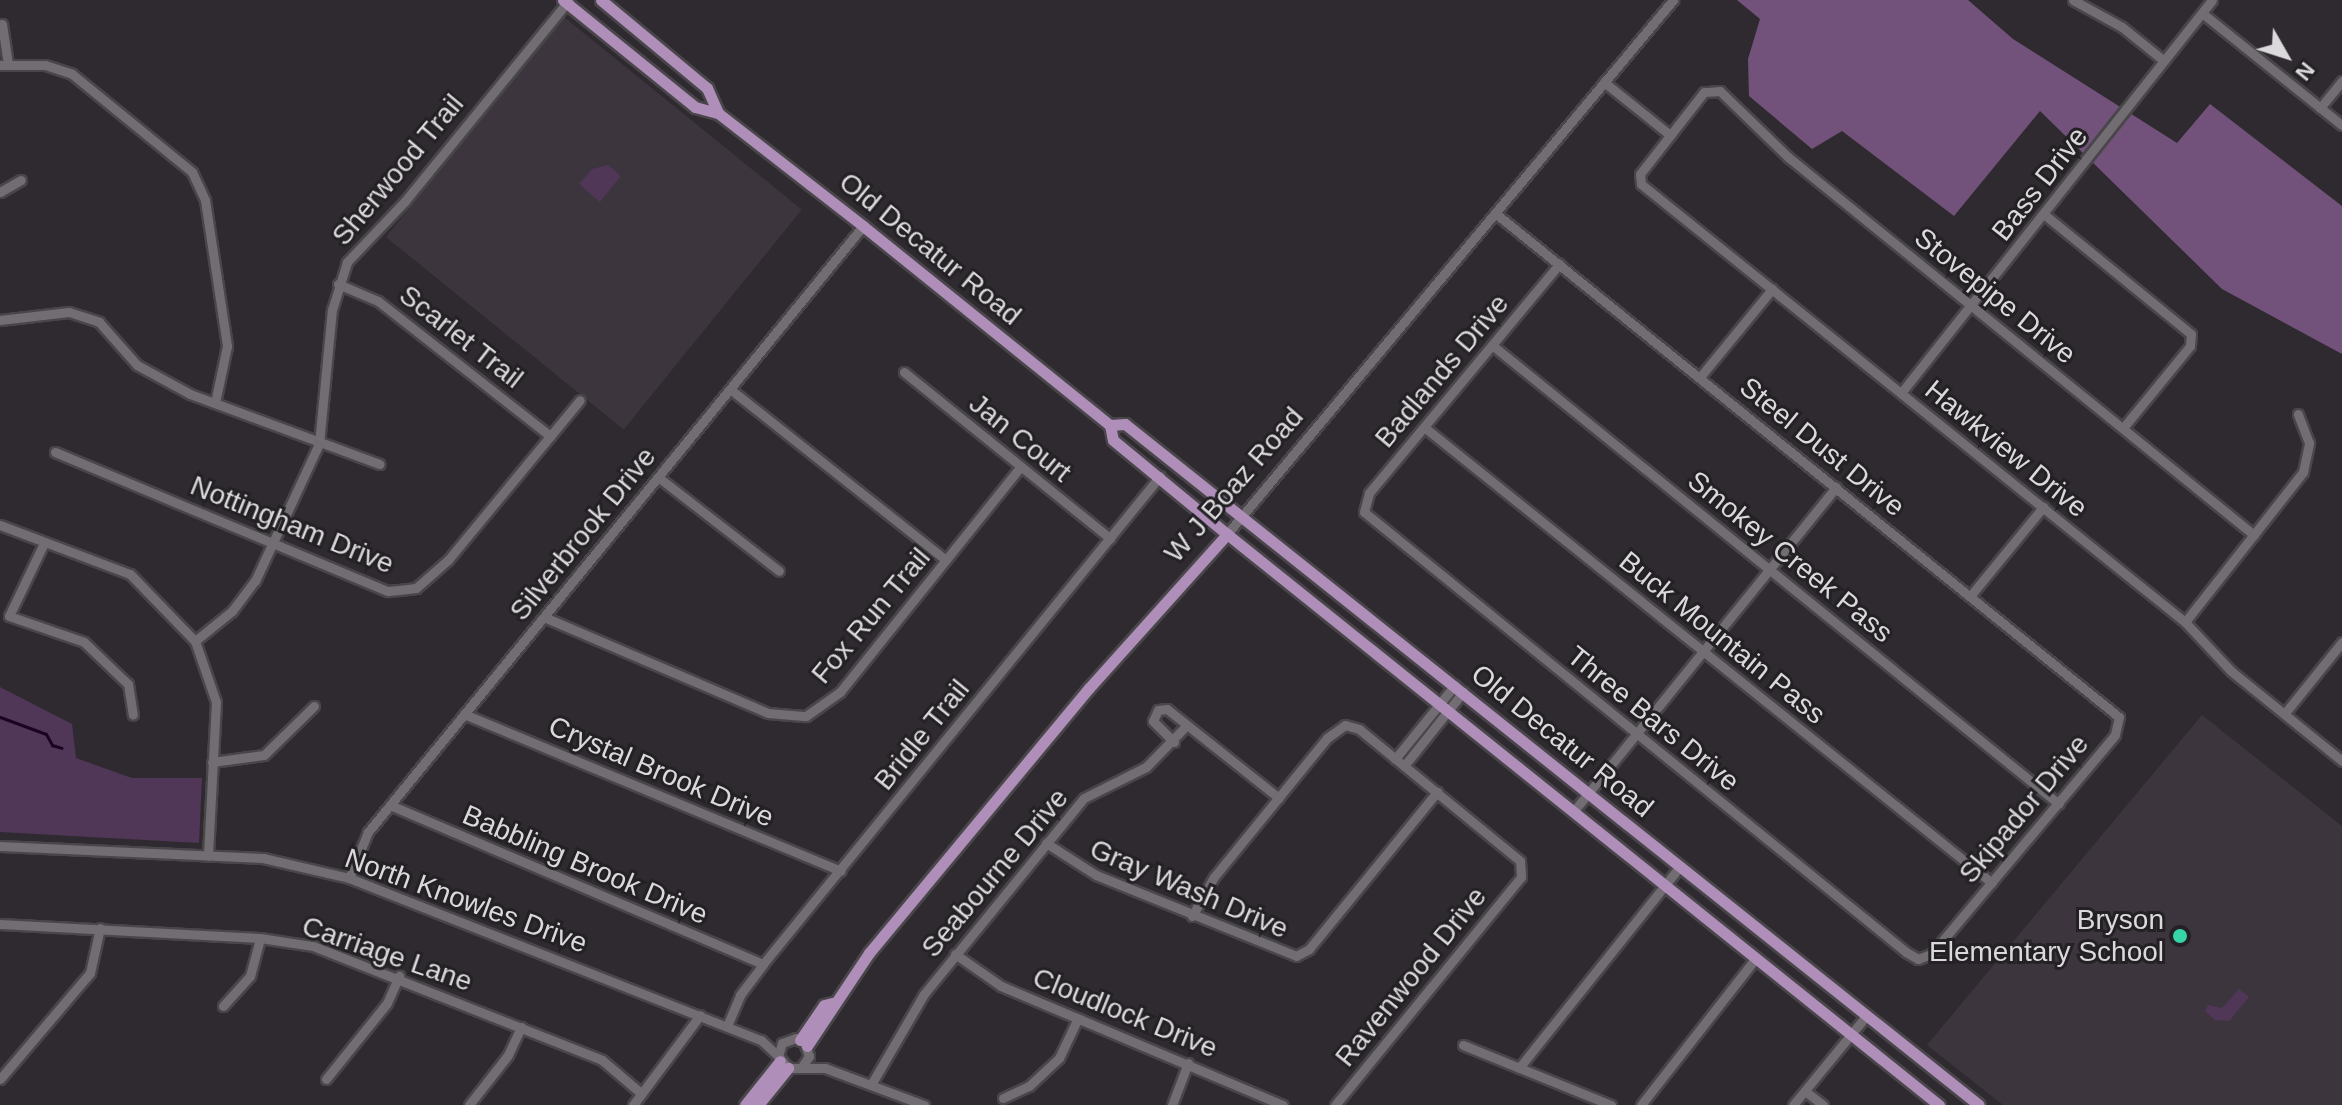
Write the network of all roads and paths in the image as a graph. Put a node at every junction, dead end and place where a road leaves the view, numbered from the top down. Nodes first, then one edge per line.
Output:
1 (601, 0) edge
2 (1673, 0) edge
3 (2073, 0) edge
4 (2212, 0) edge
5 (566, 1) edge
6 (2202, 13) junction
7 (2, 24) edge
8 (2163, 60) junction
9 (4, 65) edge
10 (2342, 81) edge
11 (1604, 82) junction
12 (2320, 108) junction
13 (718, 113) junction
14 (2342, 125) edge
15 (1670, 135) junction
16 (21, 180) dead end
17 (0, 192) edge
18 (1495, 213) junction
19 (2045, 215) junction
20 (863, 226) junction
21 (1559, 264) junction
22 (338, 284) junction
23 (1772, 289) junction
24 (1972, 306) junction
25 (0, 320) edge
26 (1492, 345) junction
27 (904, 372) dead end
28 (1700, 377) junction
29 (730, 389) junction
30 (1901, 393) junction
31 (580, 400) dead end
32 (215, 403) junction
33 (2298, 414) dead end
34 (1110, 425) junction
35 (1424, 427) junction
36 (2123, 428) junction
37 (550, 436) junction
38 (319, 444) junction
39 (55, 452) dead end
40 (379, 464) dead end
41 (1020, 467) junction
42 (1160, 476) junction
43 (658, 477) junction
44 (1836, 487) junction
45 (1363, 507) joint
46 (2043, 507) junction
47 (1242, 518) junction
48 (0, 525) edge
49 (1227, 534) junction
50 (2254, 535) junction
51 (1110, 538) junction
52 (44, 543) junction
53 (274, 543) junction
54 (946, 560) junction
55 (1768, 568) junction
56 (779, 571) dead end
57 (1971, 595) junction
58 (544, 617) junction
59 (2185, 622) junction
60 (195, 641) junction
61 (2342, 642) edge
62 (1703, 650) junction
63 (1459, 689) junction
64 (314, 706) dead end
65 (1443, 708) junction
66 (2285, 713) junction
67 (464, 714) junction
68 (133, 715) dead end
69 (2119, 717) joint
70 (1186, 726) junction
71 (1636, 734) junction
72 (1174, 742) junction
73 (1395, 759) junction
74 (2342, 761) edge
75 (212, 762) junction
76 (1404, 766) junction
77 (1437, 792) junction
78 (1588, 792) junction
79 (1279, 798) junction
80 (2059, 804) junction
81 (390, 805) junction
82 (1573, 812) junction
83 (1046, 843) junction
84 (0, 846) edge
85 (208, 856) junction
86 (1680, 866) junction
87 (841, 871) junction
88 (349, 878) junction
89 (1992, 883) junction
90 (1665, 885) junction
91 (1192, 916) junction
92 (0, 924) edge
93 (100, 928) junction
94 (260, 938) junction
95 (955, 954) junction
96 (1756, 958) junction
97 (1921, 959) joint
98 (763, 964) junction
99 (399, 976) junction
100 (223, 1006) dead end
101 (700, 1015) junction
102 (1866, 1016) junction
103 (1078, 1018) junction
104 (727, 1026) junction
105 (521, 1027) junction
106 (1851, 1035) junction
107 (761, 1040) junction
108 (786, 1040) junction
109 (1463, 1045) dead end
110 (805, 1046) junction
111 (782, 1062) junction
112 (1188, 1063) junction
113 (803, 1065) junction
114 (825, 1068) junction
115 (1519, 1068) junction
116 (0, 1079) edge
117 (326, 1079) dead end
118 (872, 1083) junction
119 (1805, 1091) junction
120 (642, 1094) junction
121 (1003, 1098) dead end
122 (469, 1105) edge
123 (633, 1105) edge
124 (745, 1105) edge
125 (758, 1105) edge
126 (924, 1105) edge
127 (1172, 1105) edge
128 (1283, 1105) edge
129 (1335, 1105) edge
130 (1611, 1105) edge
131 (1641, 1105) edge
132 (1793, 1105) edge
133 (1823, 1105) edge
134 (1939, 1105) edge
135 (1979, 1105) edge

1 - 13 main road, Old Decatur Road
2 - 11 street, W J Boaz Road
3 - 8 street
4 - 6 street, Bass Drive
5 - 13 main road, Old Decatur Road
5 - 22 street, Sherwood Trail
6 - 8 street, Bass Drive
6 - 12 street
7 - 9 street
8 - 19 street, Bass Drive
9 - 32 street
10 - 12 street
11 - 15 street
11 - 18 street, W J Boaz Road
12 - 14 street
13 - 20 main road, Old Decatur Road
15 - 23 street, Hawkview Drive
15 - 24 street, Stovepipe Drive
16 - 17 street
18 - 21 street, Steel Dust Drive
18 - 47 street, W J Boaz Road
19 - 24 street, Bass Drive
19 - 36 street
20 - 29 street, Silverbrook Drive
20 - 34 main road, Old Decatur Road
21 - 26 street, Badlands Drive
21 - 28 street, Steel Dust Drive
22 - 37 street, Scarlet Trail
22 - 38 street, Sherwood Trail
23 - 28 street
23 - 30 street, Hawkview Drive
24 - 30 street, Bass Drive
24 - 36 street, Stovepipe Drive
25 - 32 street
26 - 35 street, Badlands Drive
26 - 55 street, Smokey Creek Pass
27 - 41 street, Jan Court
28 - 44 street, Steel Dust Drive
29 - 43 street, Silverbrook Drive
29 - 54 street
30 - 46 street, Hawkview Drive
31 - 37 street, Nottingham Drive
32 - 38 street
33 - 50 street
34 - 42 main road, Old Decatur Road
34 - 47 main road, Old Decatur Road
35 - 45 street, Badlands Drive
35 - 62 street, Buck Mountain Pass
36 - 50 street, Stovepipe Drive
37 - 53 street, Nottingham Drive
38 - 40 street
38 - 53 street, Sherwood Trail
39 - 53 street, Nottingham Drive
41 - 51 street, Jan Court
41 - 54 street, Fox Run Trail
42 - 49 main road, Old Decatur Road
42 - 51 street, Bridle Trail
43 - 56 street
43 - 58 street, Silverbrook Drive
44 - 55 street
44 - 57 street, Steel Dust Drive
45 - 71 street, Three Bars Drive
46 - 57 street
46 - 59 street, Hawkview Drive
47 - 49 street, W J Boaz Road
47 - 63 main road, Old Decatur Road
48 - 52 street
49 - 65 main road, Old Decatur Road
49 - 110 main road, W J Boaz Road
50 - 59 street
51 - 87 street, Bridle Trail
52 - 60 street
52 - 68 street
53 - 60 street, Sherwood Trail
54 - 58 street, Fox Run Trail
55 - 62 street
55 - 80 street, Smokey Creek Pass
57 - 69 street, Steel Dust Drive
58 - 67 street, Silverbrook Drive
59 - 66 street, Hawkview Drive
60 - 75 street
61 - 66 street
62 - 71 street
62 - 89 street, Buck Mountain Pass
63 - 65 street
63 - 78 main road, Old Decatur Road
64 - 75 street
65 - 73 street
65 - 76 street
65 - 82 main road, Old Decatur Road
66 - 74 street, Hawkview Drive
67 - 81 street, Silverbrook Drive
67 - 87 street, Crystal Brook Drive
69 - 80 street, Skipador Drive
70 - 72 street, Seabourne Drive
70 - 72 street
70 - 79 street
71 - 78 street
71 - 97 street, Three Bars Drive
72 - 83 street, Seabourne Drive
73 - 76 street
73 - 79 street
75 - 85 street
76 - 77 street
77 - 91 street, Gray Wash Drive
77 - 129 street, Ravenwood Drive
78 - 82 street
78 - 86 main road, Old Decatur Road
79 - 91 street
80 - 89 street, Skipador Drive
81 - 88 street, Silverbrook Drive
81 - 98 street, Babbling Brook Drive
82 - 90 main road, Old Decatur Road
83 - 91 street, Gray Wash Drive
83 - 95 street, Seabourne Drive
84 - 85 street, North Knowles Drive
85 - 88 street, North Knowles Drive
86 - 90 street
86 - 102 main road, Old Decatur Road
87 - 98 street, Bridle Trail
88 - 101 street, North Knowles Drive
89 - 97 street, Skipador Drive
90 - 96 main road, Old Decatur Road
90 - 115 street
92 - 93 street, Carriage Lane
93 - 94 street, Carriage Lane
93 - 116 street
94 - 99 street, Carriage Lane
94 - 100 street
95 - 103 street, Cloudlock Drive
95 - 118 street, Seabourne Drive
96 - 106 main road, Old Decatur Road
96 - 131 street
98 - 104 street, Bridle Trail
99 - 105 street, Carriage Lane
99 - 117 street
101 - 104 street, North Knowles Drive
101 - 120 street
102 - 106 street
102 - 135 main road, Old Decatur Road
103 - 112 street, Cloudlock Drive
103 - 121 street
104 - 107 street, North Knowles Drive
105 - 120 street, Carriage Lane
105 - 122 street
106 - 119 street
106 - 134 main road, Old Decatur Road
107 - 108 street, North Knowles Drive
107 - 111 street, North Knowles Drive
108 - 110 street, North Knowles Drive
108 - 111 street
109 - 115 street
110 - 113 street
110 - 114 street
111 - 113 street
111 - 124 main road
111 - 125 main road
112 - 127 street
112 - 128 street, Cloudlock Drive
113 - 114 street
114 - 118 street
115 - 130 street
118 - 126 street
119 - 132 street
119 - 133 street
120 - 123 street

